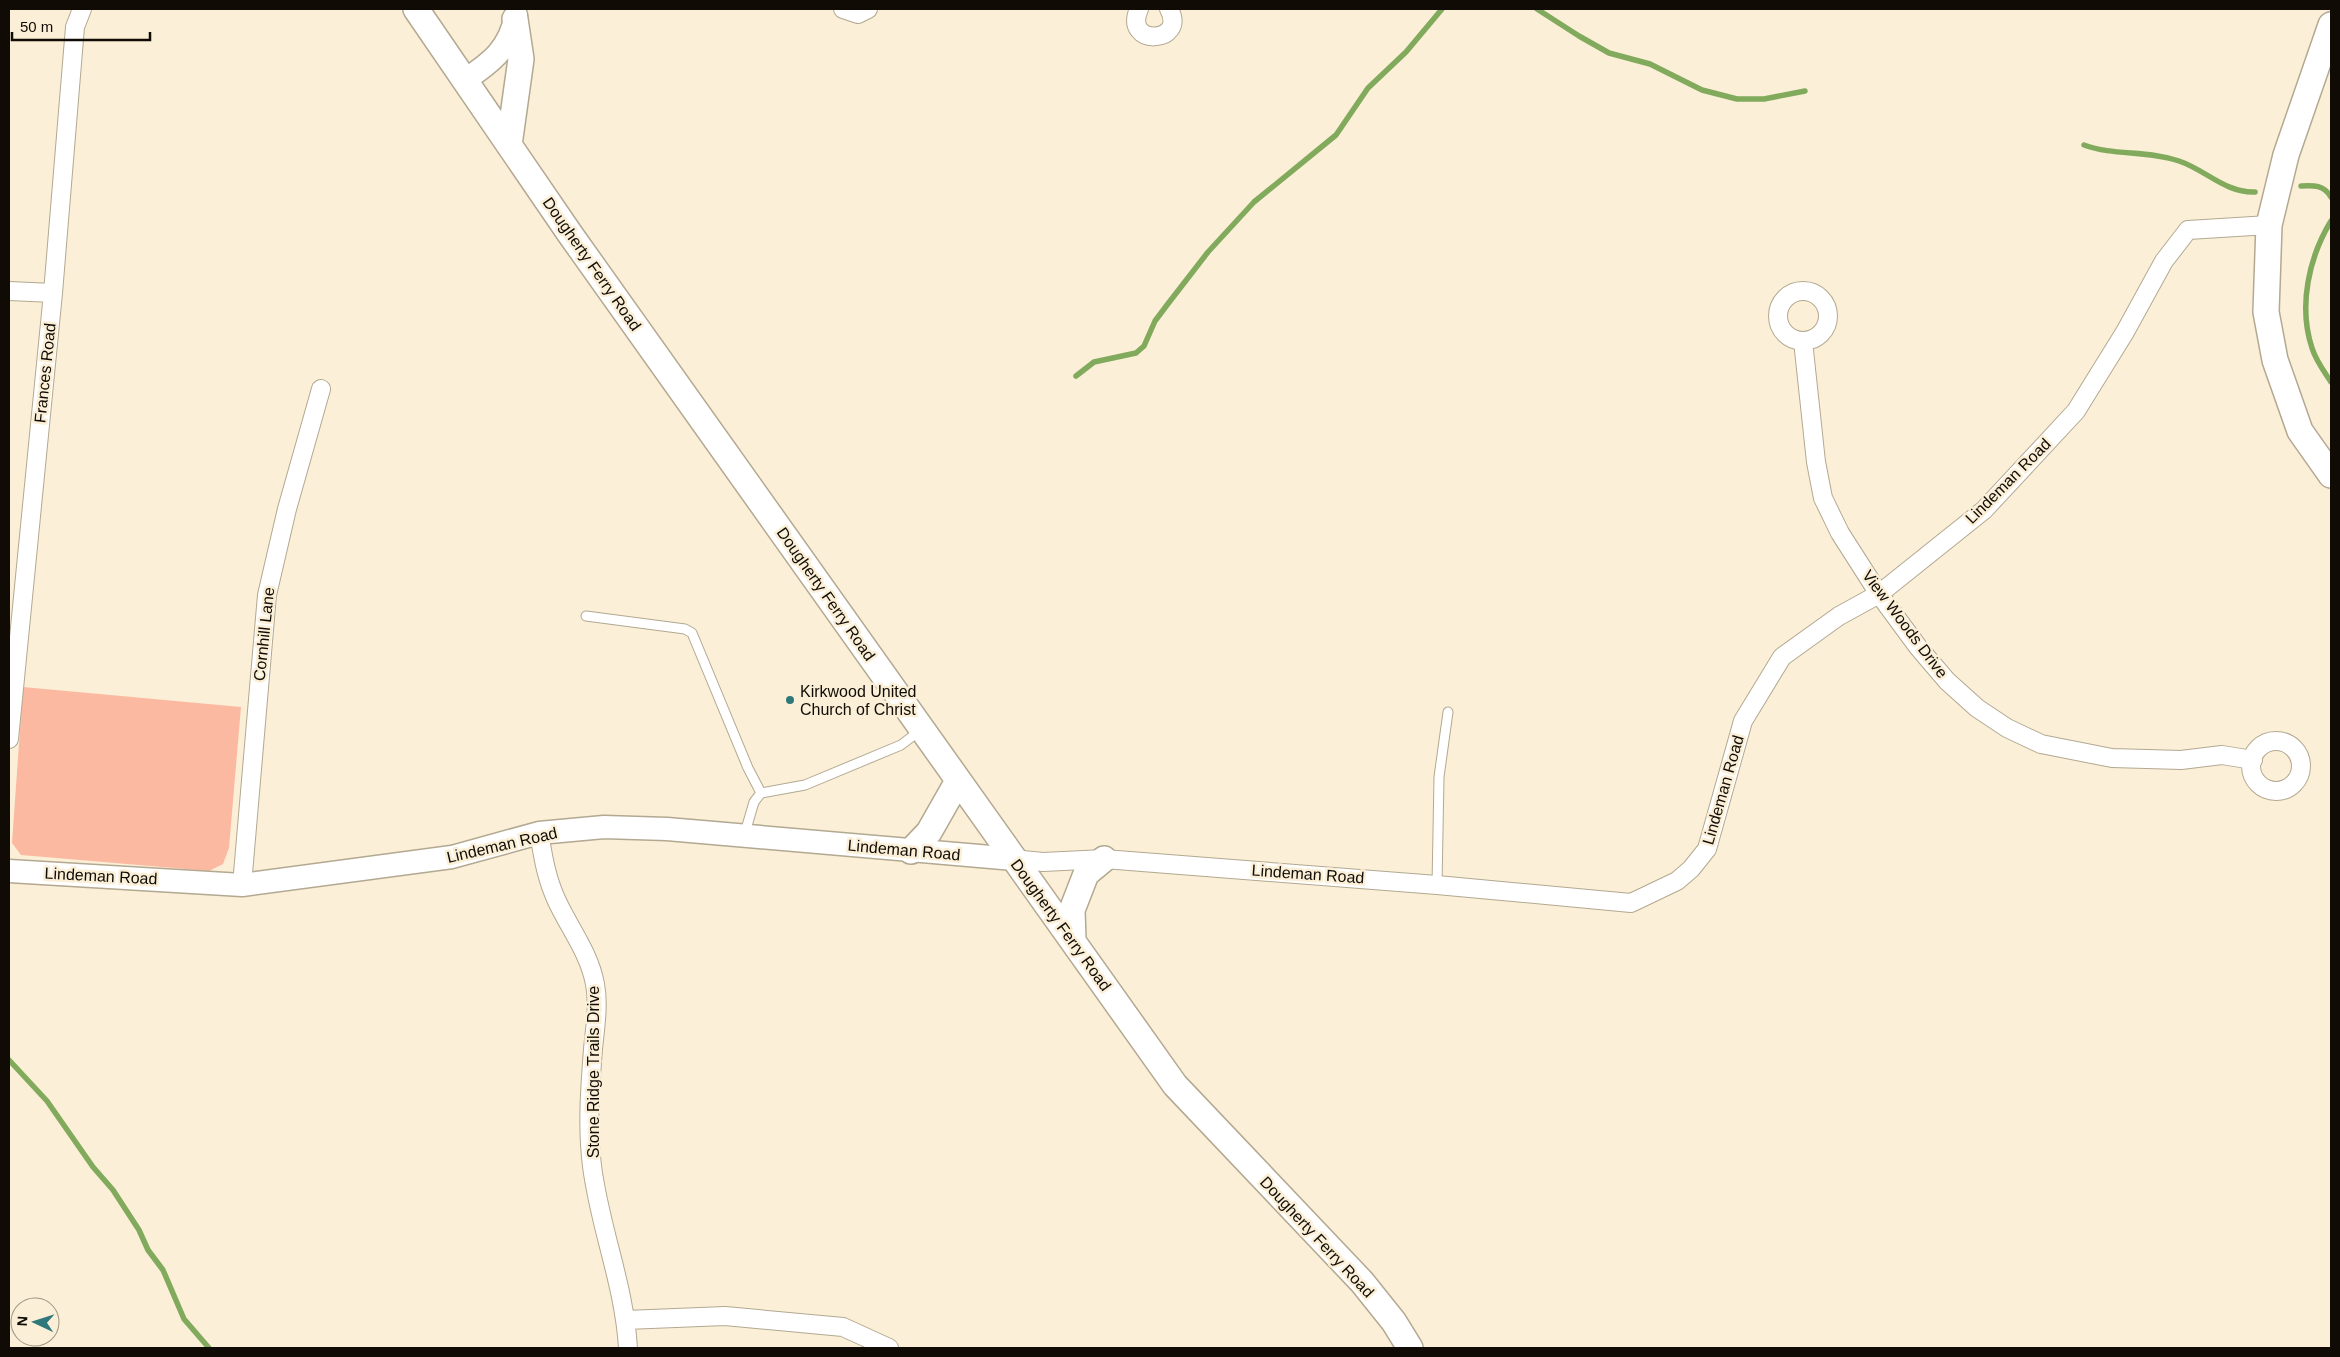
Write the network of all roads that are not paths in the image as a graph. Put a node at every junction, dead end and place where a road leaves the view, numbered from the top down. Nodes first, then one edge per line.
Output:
1 (82, 9) edge
2 (416, 9) edge
3 (843, 9) edge
4 (868, 9) edge
5 (1139, 9) edge
6 (1169, 9) edge
7 (516, 14) edge
8 (2331, 25) edge
9 (465, 80) junction
10 (509, 145) junction
11 (2269, 226) junction
12 (9, 291) edge
13 (53, 293) junction
14 (1803, 341) dead end
15 (322, 389) dead end
16 (2331, 475) edge
17 (1878, 594) junction
18 (586, 616) dead end
19 (1448, 712) dead end
20 (922, 729) junction
21 (9, 739) edge
22 (2253, 760) dead end
23 (958, 781) junction
24 (761, 793) junction
25 (539, 833) junction
26 (744, 836) junction
27 (912, 851) junction
28 (1014, 859) junction
29 (1104, 859) junction
30 (9, 871) edge
31 (1437, 884) junction
32 (242, 885) junction
33 (1073, 940) junction
34 (626, 1320) junction
35 (628, 1348) edge
36 (889, 1348) edge
37 (1410, 1348) edge

1 - 13 street, Frances Road
2 - 9 main road, Dougherty Ferry Road
3 - 4 street
5 - 6 street
7 - 9 street
7 - 10 main road
8 - 11 main road
9 - 10 main road, Dougherty Ferry Road
10 - 20 main road, Dougherty Ferry Road
11 - 16 main road
11 - 17 street, Lindeman Road
12 - 13 street
13 - 21 street, Frances Road
14 - 17 street, View Woods Drive
15 - 32 street, Cornhill Lane
17 - 22 street, View Woods Drive
17 - 31 street, Lindeman Road
18 - 24 lane
19 - 31 lane
20 - 23 main road, Dougherty Ferry Road
20 - 24 lane
23 - 27 main road
23 - 28 main road, Dougherty Ferry Road
24 - 26 lane
25 - 26 street, Lindeman Road
25 - 32 street, Lindeman Road
25 - 34 street, Stone Ridge Trails Drive
26 - 27 street, Lindeman Road
27 - 28 street, Lindeman Road
28 - 29 street, Lindeman Road
28 - 33 main road, Dougherty Ferry Road
29 - 31 street, Lindeman Road
29 - 33 main road
30 - 32 street, Lindeman Road
33 - 37 main road, Dougherty Ferry Road
34 - 35 street, Stone Ridge Trails Drive
34 - 36 street

